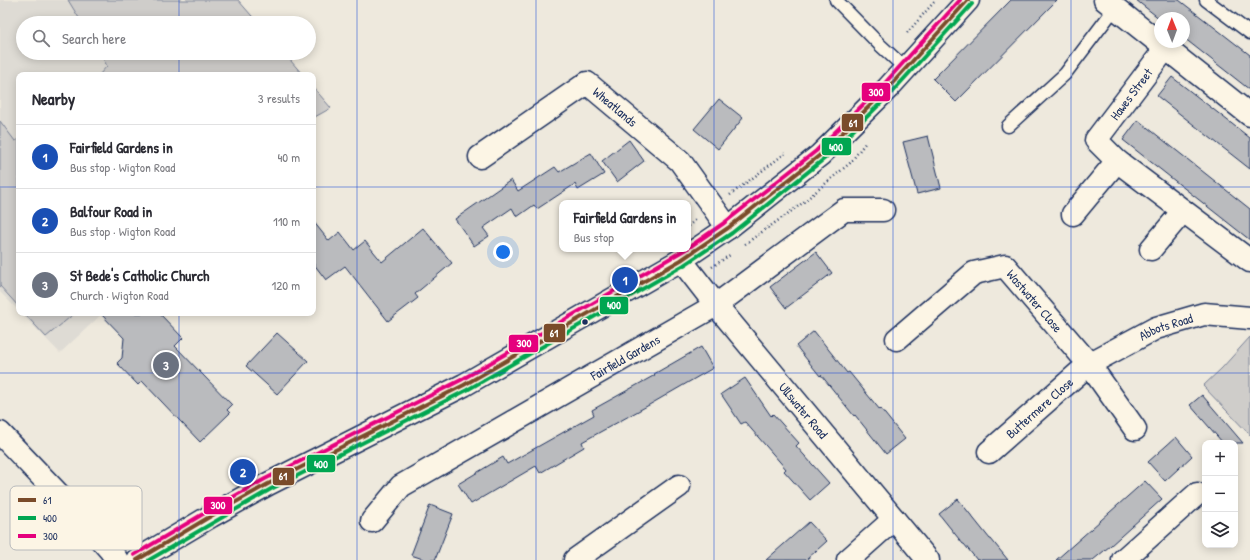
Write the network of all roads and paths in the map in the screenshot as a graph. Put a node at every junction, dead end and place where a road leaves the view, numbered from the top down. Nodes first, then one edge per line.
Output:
1 (836, 0) edge
2 (937, 0) edge
3 (968, 0) edge
4 (1206, 0) edge
5 (1113, 3) edge
6 (1250, 33) edge
7 (1165, 49) junction
8 (889, 54) junction
9 (906, 69) junction
10 (1250, 115) edge
11 (1008, 126) dead end
12 (787, 152) dead end
13 (480, 157) dead end
14 (1118, 161) junction
15 (714, 208) junction
16 (883, 210) dead end
17 (1183, 211) junction
18 (1073, 214) dead end
19 (691, 224) edge
20 (728, 228) junction
21 (1151, 249) dead end
22 (681, 260) junction
23 (1250, 261) edge
24 (716, 305) junction
25 (1250, 318) edge
26 (897, 339) dead end
27 (1089, 364) junction
28 (1135, 429) dead end
29 (0, 433) edge
30 (989, 452) dead end
31 (51, 486) edge
32 (679, 486) dead end
33 (1197, 494) dead end
34 (894, 519) junction
35 (372, 521) dead end
36 (110, 550) edge
37 (117, 560) edge
38 (137, 560) edge
39 (575, 560) edge
40 (848, 560) edge
41 (928, 560) edge
42 (1123, 560) edge

1 - 8 lane
2 - 8 path
3 - 9 street
4 - 6 lane
5 - 7 street
5 - 11 lane
7 - 10 street
7 - 14 street, Hawes Street
8 - 9 lane
9 - 20 street
12 - 15 path
13 - 15 street, Wheatlands
14 - 17 street
14 - 18 street
15 - 19 path
15 - 20 street, Wheatlands
16 - 24 street, Fairfield Gardens
17 - 21 street
17 - 23 street
20 - 22 street
22 - 24 street, Ullswater Road
22 - 38 street
24 - 34 street, Ullswater Road
24 - 35 street, Fairfield Gardens
25 - 27 street, Abbots Road
26 - 27 street, Wastwater Close
27 - 28 street
27 - 30 street, Buttermere Close
29 - 31 street
32 - 39 street
33 - 42 street
34 - 40 street
34 - 41 street, Ullswater Road
36 - 37 street

